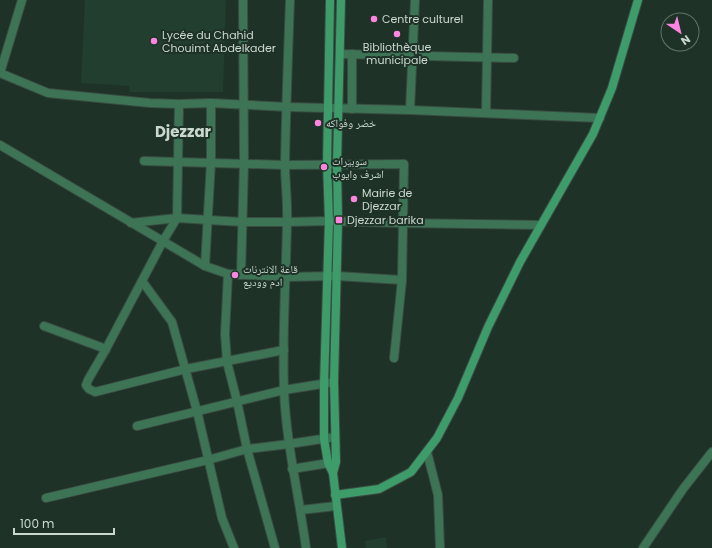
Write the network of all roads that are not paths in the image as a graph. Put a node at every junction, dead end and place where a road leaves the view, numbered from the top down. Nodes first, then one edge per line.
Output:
1 (22, 0) edge
2 (243, 0) edge
3 (290, 0) edge
4 (330, 0) edge
5 (341, 0) edge
6 (415, 0) edge
7 (488, 0) edge
8 (638, 0) edge
9 (340, 54) junction
10 (352, 54) junction
11 (412, 55) junction
12 (488, 57) junction
13 (514, 58) dead end
14 (0, 73) edge
15 (211, 103) junction
16 (179, 104) junction
17 (244, 105) junction
18 (287, 107) junction
19 (328, 108) junction
20 (338, 108) junction
21 (352, 109) junction
22 (410, 110) junction
23 (486, 113) junction
24 (600, 118) junction
25 (0, 145) edge
26 (144, 161) dead end
27 (178, 161) junction
28 (211, 162) junction
29 (244, 163) junction
30 (327, 164) junction
31 (337, 164) junction
32 (285, 165) junction
33 (177, 218) junction
34 (207, 219) junction
35 (329, 221) junction
36 (338, 221) junction
37 (242, 222) junction
38 (288, 222) junction
39 (132, 223) junction
40 (402, 223) junction
41 (541, 225) junction
42 (163, 241) junction
43 (205, 266) junction
44 (228, 274) junction
45 (241, 275) junction
46 (328, 276) junction
47 (337, 276) junction
48 (285, 277) junction
49 (402, 280) junction
50 (142, 281) junction
51 (44, 326) dead end
52 (106, 349) junction
53 (284, 350) junction
54 (394, 358) dead end
55 (227, 362) junction
56 (186, 369) junction
57 (334, 382) junction
58 (324, 384) junction
59 (284, 390) junction
60 (237, 402) junction
61 (197, 411) junction
62 (137, 426) dead end
63 (335, 437) junction
64 (324, 439) junction
65 (289, 444) junction
66 (248, 449) junction
67 (427, 452) junction
68 (712, 452) edge
69 (208, 460) junction
70 (332, 463) junction
71 (292, 469) junction
72 (335, 495) junction
73 (46, 498) dead end
74 (336, 506) junction
75 (301, 510) junction
76 (646, 547) edge
77 (234, 548) edge
78 (275, 548) edge
79 (306, 548) edge
80 (342, 548) edge
81 (440, 548) edge

1 - 14 street
2 - 17 street
3 - 18 street
4 - 19 main road
5 - 9 main road
6 - 11 street
7 - 12 street
8 - 24 main road
9 - 10 street
9 - 20 main road
10 - 11 street
10 - 21 street
11 - 12 street
11 - 22 street
12 - 13 street
12 - 23 street
14 - 16 street
15 - 16 street
15 - 17 street
15 - 28 street
16 - 27 street
17 - 18 street
17 - 29 street
18 - 19 street
18 - 32 street
19 - 20 street
19 - 30 main road
20 - 21 street
20 - 31 main road
21 - 22 street
22 - 23 street
23 - 24 street
24 - 41 main road
25 - 39 street
26 - 27 street
27 - 28 street
27 - 33 street
28 - 29 street
28 - 34 street
29 - 32 street
29 - 37 street
30 - 31 street
30 - 32 street
30 - 35 main road
31 - 36 main road
31 - 40 street
32 - 38 street
33 - 34 street
33 - 39 street
33 - 42 street
34 - 37 street
34 - 43 street
35 - 36 street
35 - 38 street
35 - 46 main road
36 - 40 street
36 - 47 main road
37 - 38 street
37 - 45 street
38 - 48 street
39 - 42 street
40 - 41 street
40 - 49 street
41 - 67 main road
42 - 43 street
42 - 50 street
43 - 44 street
44 - 45 street
44 - 55 street
45 - 48 street
46 - 47 street
46 - 48 street
46 - 58 main road
47 - 49 street
47 - 57 main road
48 - 53 street
49 - 54 street
50 - 52 street
50 - 56 street
51 - 52 street
52 - 56 street
53 - 55 street
53 - 59 street
55 - 56 street
55 - 60 street
56 - 61 street
57 - 58 street
57 - 63 main road
58 - 59 street
58 - 64 main road
59 - 60 street
59 - 65 street
60 - 61 street
60 - 66 street
61 - 62 street
61 - 69 street
63 - 64 street
63 - 70 main road
64 - 65 street
64 - 70 main road
65 - 66 street
65 - 71 street
66 - 69 street
66 - 78 street
67 - 72 main road
67 - 81 street
68 - 76 street
69 - 73 street
69 - 77 street
70 - 71 street
70 - 72 main road
71 - 75 street
72 - 74 main road
74 - 75 street
74 - 80 main road
75 - 79 street

